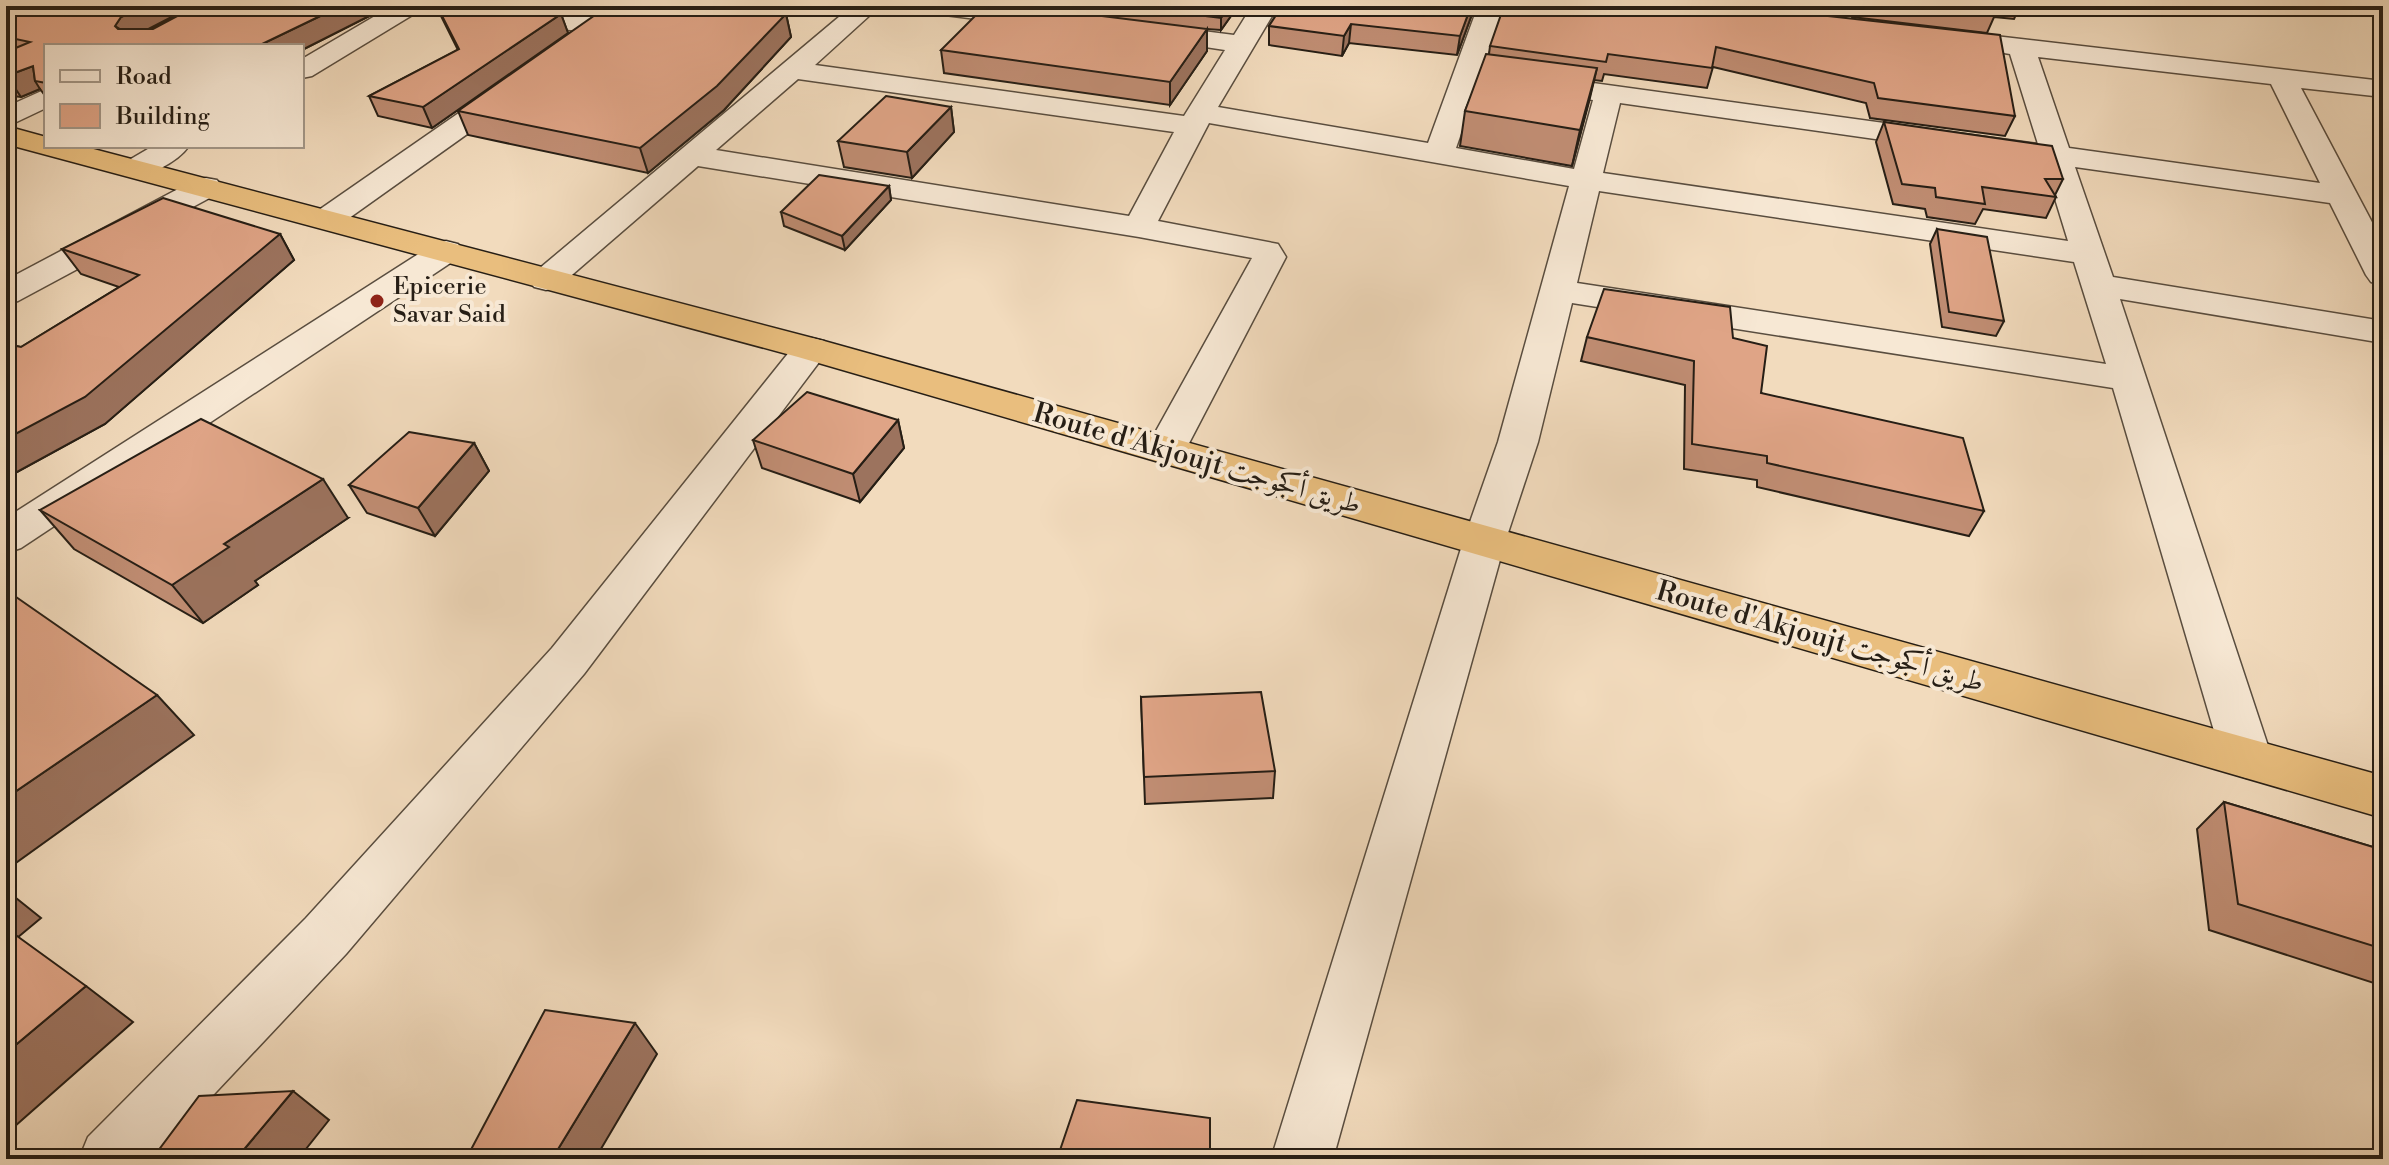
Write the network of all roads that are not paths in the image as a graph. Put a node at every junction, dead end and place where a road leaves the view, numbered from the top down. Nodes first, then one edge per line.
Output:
1 (410, 6) edge
2 (449, 6) edge
3 (867, 6) edge
4 (937, 6) edge
5 (1265, 6) edge
6 (1491, 6) edge
7 (1059, 21) edge
8 (1120, 29) edge
9 (1974, 42) edge
10 (1241, 44) junction
11 (2021, 47) junction
12 (561, 53) edge
13 (304, 69) edge
14 (795, 70) junction
15 (535, 72) edge
16 (1468, 74) junction
17 (2282, 78) junction
18 (2383, 89) edge
19 (1609, 93) junction
20 (44, 98) edge
21 (6, 118) edge
22 (1198, 120) junction
23 (6, 135) edge
24 (44, 145) edge
25 (55, 148) edge
26 (171, 148) edge
27 (1439, 154) junction
28 (2056, 155) junction
29 (694, 156) junction
30 (135, 169) junction
31 (1586, 180) junction
32 (206, 187) junction
33 (2342, 195) junction
34 (327, 219) junction
35 (1139, 227) junction
36 (446, 251) junction
37 (2093, 270) junction
38 (2383, 275) edge
39 (546, 280) junction
40 (1557, 290) junction
41 (6, 294) edge
42 (2383, 332) edge
43 (811, 349) junction
44 (2129, 379) junction
45 (1166, 449) junction
46 (6, 538) edge
47 (1484, 542) junction
48 (2247, 758) junction
49 (2383, 797) edge
50 (110, 1159) edge
51 (1302, 1159) edge

1 - 13 street
2 - 12 street
3 - 14 street
4 - 7 street
5 - 10 street
6 - 16 street
8 - 10 street
9 - 11 street
10 - 22 street
11 - 17 street
11 - 28 street
14 - 22 street
14 - 29 street
15 - 34 street
16 - 19 street
16 - 27 street
17 - 18 street
17 - 33 street
19 - 28 street
19 - 31 street
20 - 21 street
22 - 27 street
22 - 35 street
23 - 24 highway, Route d'Akjoujt طريق أكجوجت
25 - 30 highway, Route d'Akjoujt طريق أكجوجت
26 - 30 street
27 - 31 street
28 - 33 street
28 - 37 street
29 - 35 street
29 - 39 street
30 - 32 highway, Route d'Akjoujt طريق أكجوجت
31 - 37 street
31 - 40 street
32 - 34 highway, Route d'Akjoujt طريق أكجوجت
32 - 41 street
33 - 38 street
34 - 36 highway, Route d'Akjoujt طريق أكجوجت
35 - 45 street
36 - 39 highway, Route d'Akjoujt طريق أكجوجت
36 - 46 street
37 - 42 street
37 - 44 street
39 - 43 highway, Route d'Akjoujt طريق أكجوجت
40 - 44 street
40 - 47 street
43 - 45 highway, Route d'Akjoujt طريق أكجوجت
43 - 50 street
44 - 48 street
45 - 47 highway, Route d'Akjoujt طريق أكجوجت
47 - 48 highway, Route d'Akjoujt طريق أكجوجت
47 - 51 street
48 - 49 highway, Route d'Akjoujt طريق أكجوجت

